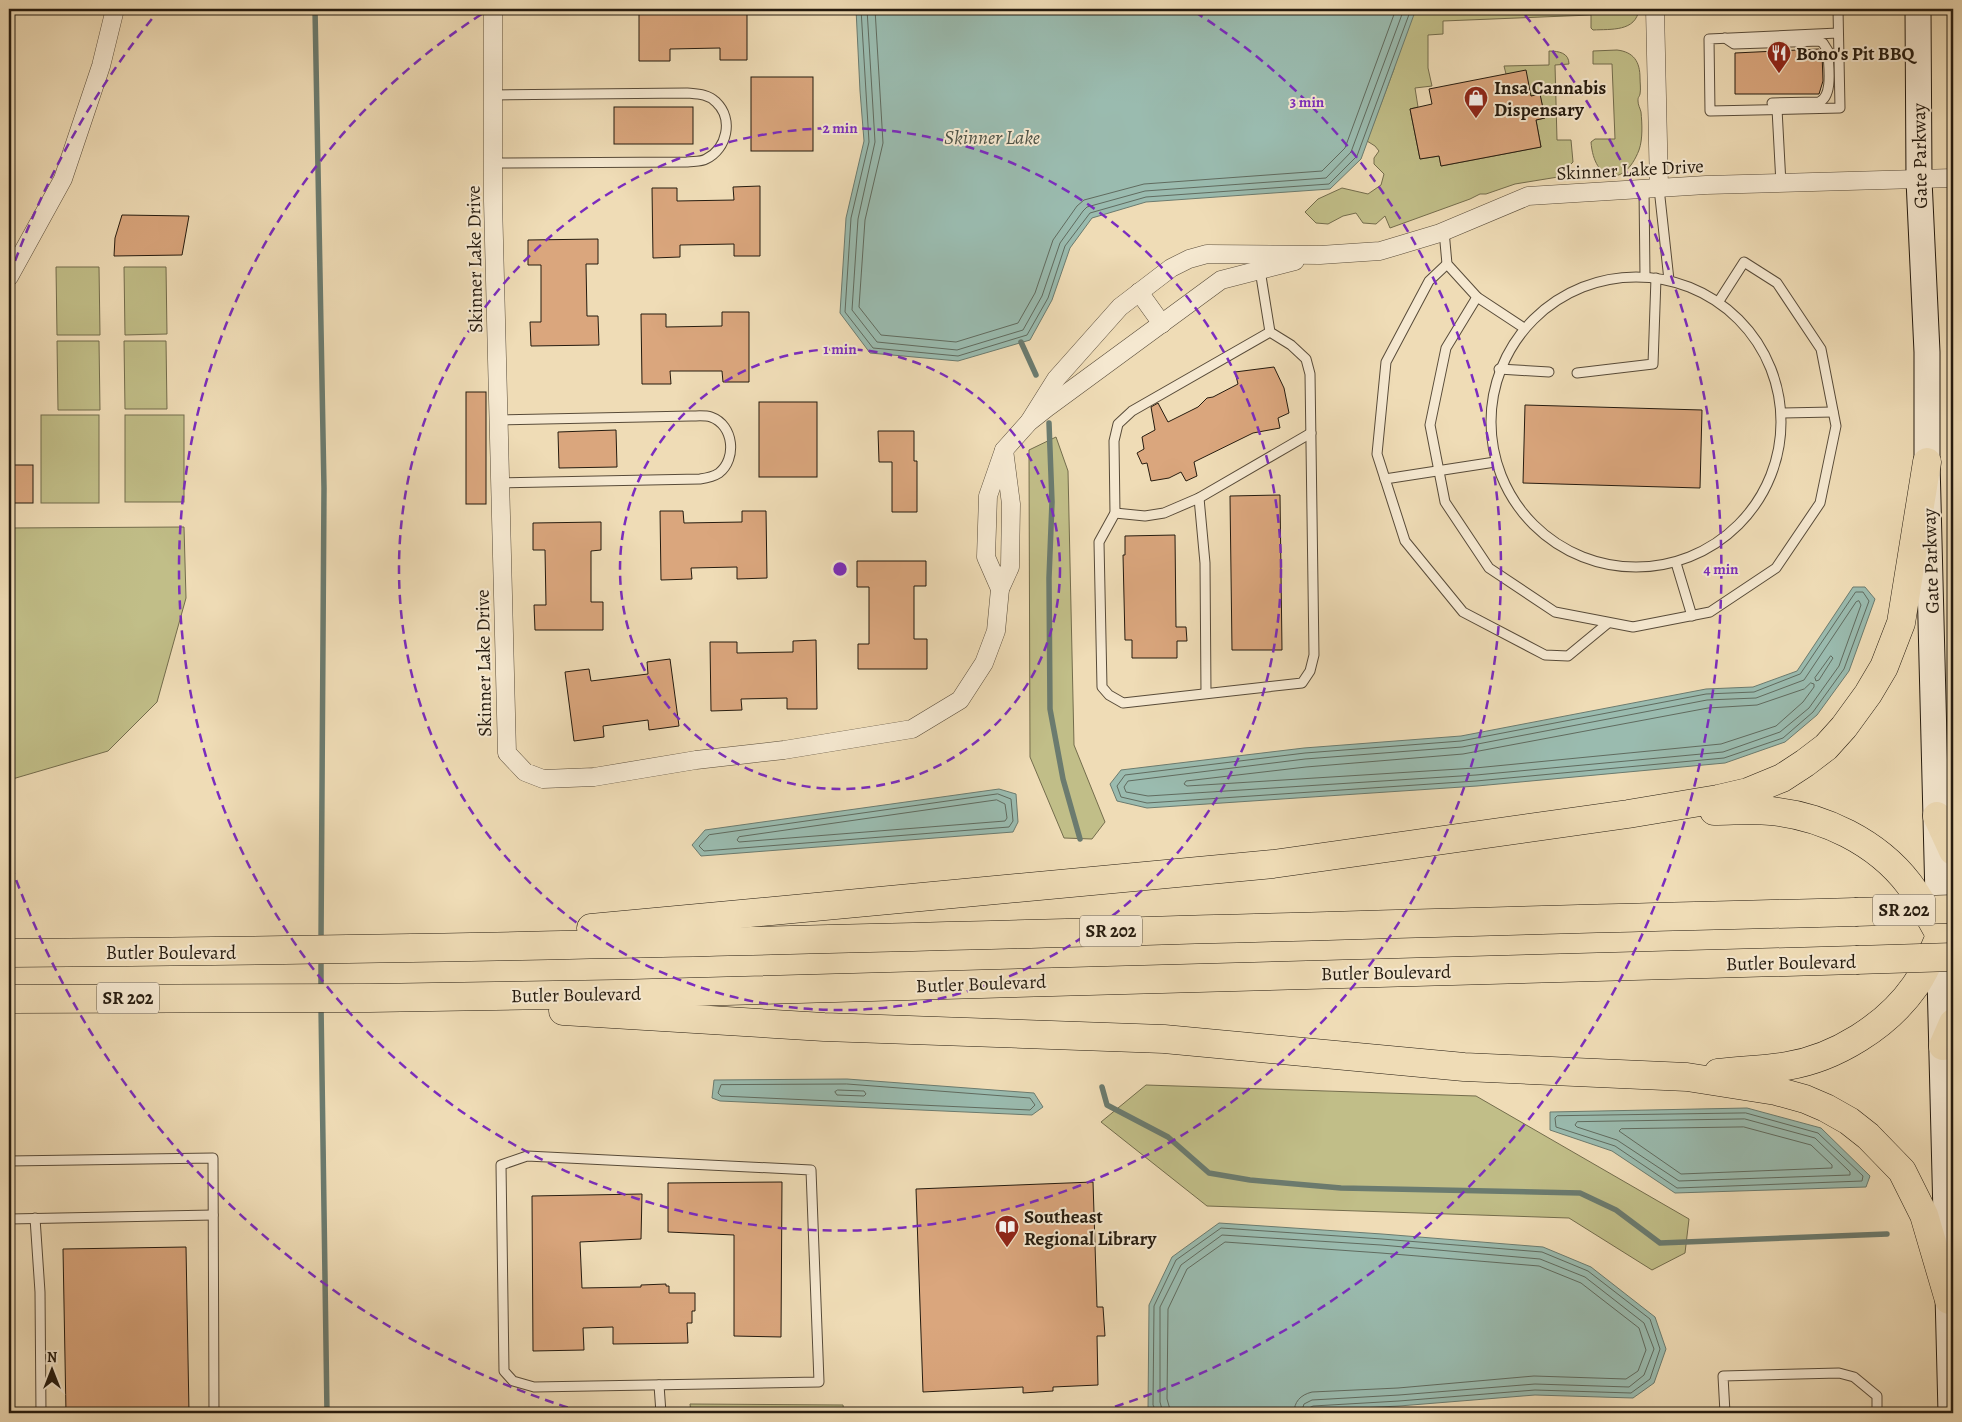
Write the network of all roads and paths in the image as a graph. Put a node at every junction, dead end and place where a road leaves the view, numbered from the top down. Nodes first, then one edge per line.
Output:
1 (115, 9) edge
2 (493, 9) edge
3 (1655, 9) edge
4 (1838, 9) edge
5 (1918, 9) edge
6 (1838, 33) junction
7 (1725, 38) junction
8 (493, 95) junction
9 (1777, 109) junction
10 (1746, 110) junction
11 (493, 163) junction
12 (1953, 178) edge
13 (1919, 180) junction
14 (1781, 184) junction
15 (1652, 189) junction
16 (1444, 231) junction
17 (1320, 255) junction
18 (1447, 264) junction
19 (1260, 270) junction
20 (1645, 276) junction
21 (9, 277) edge
22 (1656, 278) junction
23 (1669, 280) junction
24 (1139, 292) junction
25 (1478, 297) junction
26 (1719, 302) junction
27 (1162, 324) junction
28 (1524, 328) junction
29 (1270, 332) junction
30 (1500, 369) junction
31 (1549, 372) dead end
32 (1577, 373) dead end
33 (1834, 412) junction
34 (1783, 413) junction
35 (499, 420) junction
36 (1029, 422) junction
37 (1311, 433) junction
38 (1004, 450) junction
39 (1495, 462) junction
40 (1927, 462) junction
41 (1439, 470) junction
42 (1386, 479) junction
43 (500, 483) junction
44 (1199, 498) junction
45 (1115, 513) junction
46 (1676, 563) junction
47 (1000, 589) junction
48 (1692, 616) junction
49 (1608, 623) junction
50 (1206, 693) junction
51 (1628, 814) junction
52 (1937, 816) junction
53 (1953, 851) edge
54 (1953, 908) edge
55 (368, 949) junction
56 (1949, 951) edge
57 (9, 953) edge
58 (370, 998) junction
59 (9, 999) edge
60 (1948, 1034) edge
61 (1687, 1077) junction
62 (9, 1161) edge
63 (213, 1215) junction
64 (36, 1218) junction
65 (9, 1219) edge
66 (1949, 1300) junction
67 (659, 1385) junction
68 (41, 1413) edge
69 (214, 1413) edge
70 (661, 1413) edge
71 (1725, 1413) edge
72 (1878, 1413) edge
73 (1951, 1413) edge

1 - 21 street
2 - 8 street, Skinner Lake Drive
3 - 15 street
4 - 6 lane
5 - 13 main road, Gate Parkway
6 - 7 lane
6 - 9 lane
7 - 10 lane
7 - 10 lane
8 - 11 street, Skinner Lake Drive
8 - 11 lane
9 - 10 lane
9 - 14 lane
11 - 35 street, Skinner Lake Drive
12 - 13 street, Skinner Lake Drive
13 - 14 street, Skinner Lake Drive
13 - 40 main road, Gate Parkway
14 - 15 street, Skinner Lake Drive
15 - 16 street, Skinner Lake Drive
15 - 20 lane
15 - 23 lane
16 - 17 street, Skinner Lake Drive
16 - 18 lane
17 - 19 street, Skinner Lake Drive
17 - 24 street, Skinner Lake Drive
18 - 25 lane
18 - 42 lane
19 - 27 street, Skinner Lake Drive
19 - 29 lane
20 - 22 lane
20 - 28 lane
22 - 23 lane
22 - 32 lane
23 - 26 lane
24 - 27 street
24 - 36 street, Skinner Lake Drive
25 - 28 lane
25 - 41 lane
26 - 33 lane
26 - 34 lane
27 - 36 street, Skinner Lake Drive
28 - 30 lane
29 - 37 lane
29 - 45 lane
30 - 31 lane
30 - 39 lane
33 - 34 lane
33 - 48 lane
34 - 46 lane
35 - 43 street, Skinner Lake Drive
35 - 43 lane
36 - 38 street, Skinner Lake Drive
37 - 44 lane
37 - 50 lane
38 - 47 street, Skinner Lake Drive
38 - 47 street, Skinner Lake Drive
39 - 41 lane
39 - 46 lane
40 - 51 highway
40 - 52 main road, Gate Parkway
41 - 42 lane
41 - 49 lane
42 - 49 lane
43 - 47 street, Skinner Lake Drive
44 - 45 lane
44 - 50 lane
45 - 50 lane
46 - 48 lane
48 - 49 lane
51 - 55 highway
51 - 56 highway
52 - 53 highway
52 - 56 main road, Gate Parkway
54 - 55 highway, Butler Boulevard / SR 202, bridge
54 - 56 highway
55 - 57 highway, Butler Boulevard / SR 202
56 - 58 highway, Butler Boulevard / SR 202, bridge
56 - 60 main road, Gate Parkway
56 - 61 highway
58 - 59 highway, Butler Boulevard / SR 202
58 - 61 highway
60 - 66 main road, Gate Parkway
61 - 66 highway
62 - 63 lane
63 - 64 lane
63 - 69 lane
64 - 65 lane
64 - 68 lane
66 - 73 main road, Gate Parkway
67 - 67 lane
67 - 70 lane
71 - 72 lane

